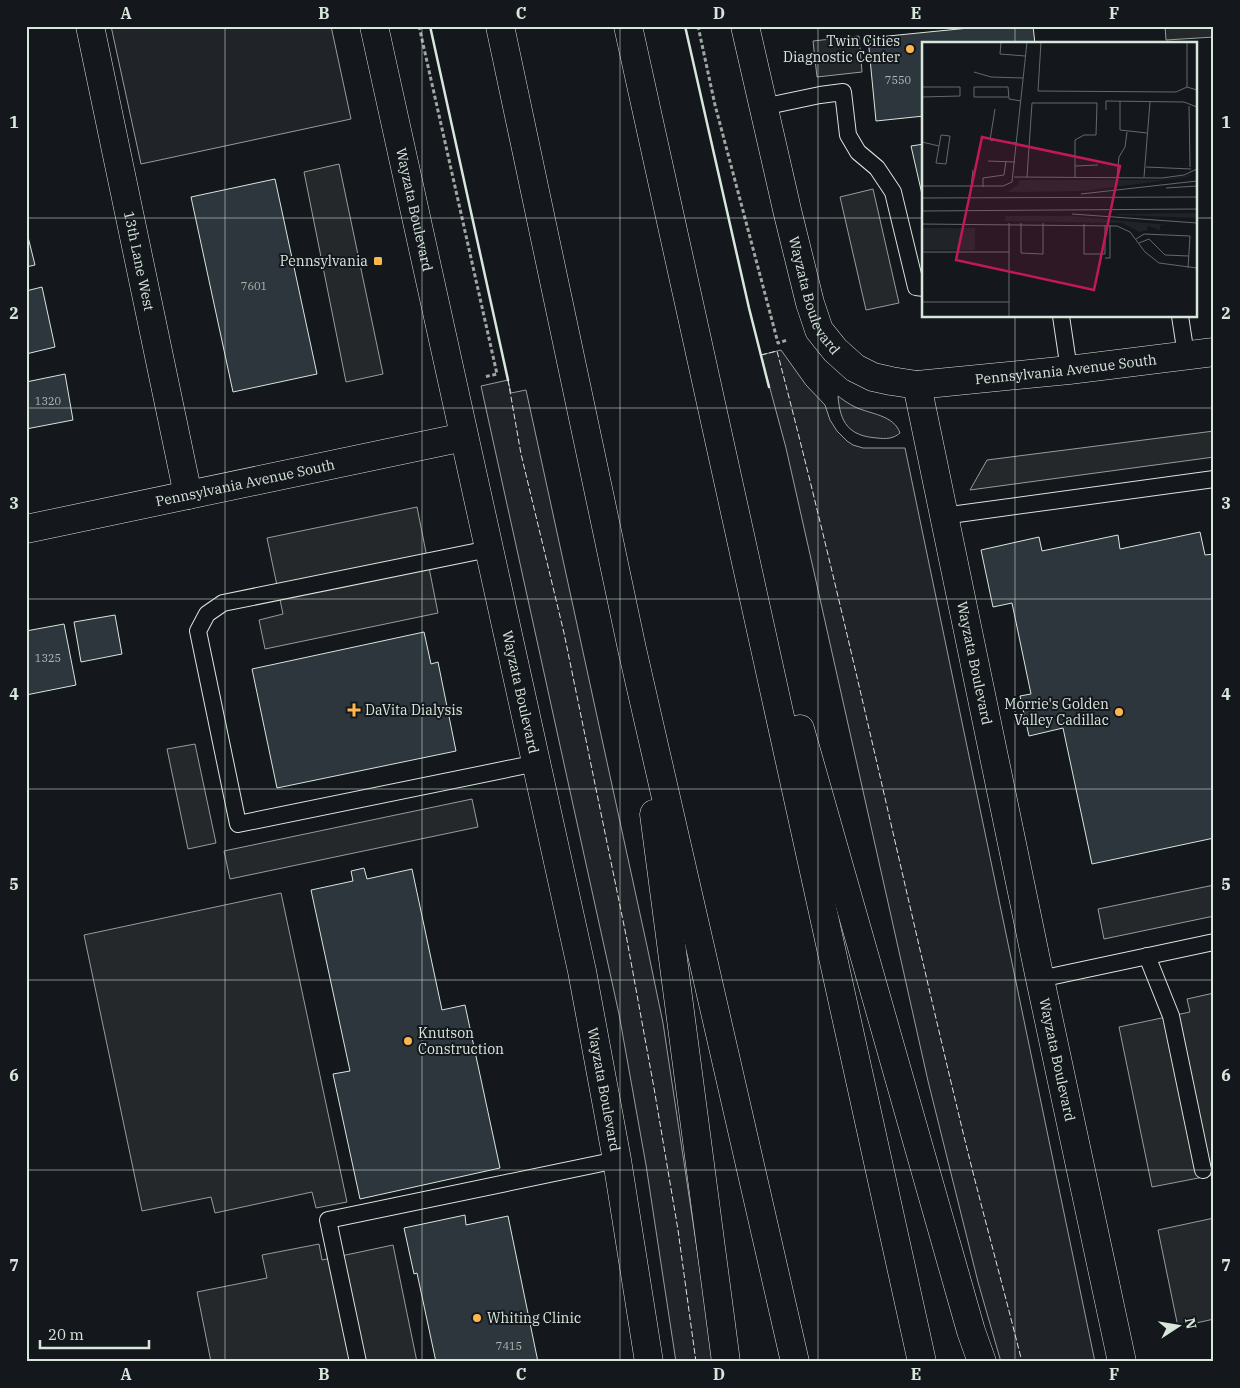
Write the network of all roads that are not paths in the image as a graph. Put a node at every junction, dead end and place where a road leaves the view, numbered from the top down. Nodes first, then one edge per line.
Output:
1 (90, 26) edge
2 (374, 26) edge
3 (500, 26) edge
4 (628, 26) edge
5 (745, 26) edge
6 (763, 107) junction
7 (922, 288) edge
8 (1061, 318) edge
9 (1180, 318) edge
10 (1214, 352) edge
11 (1186, 355) junction
12 (1069, 370) junction
13 (917, 385) junction
14 (464, 437) junction
15 (723, 458) junction
16 (1214, 479) edge
17 (188, 494) junction
18 (943, 516) junction
19 (26, 529) edge
20 (490, 549) junction
21 (632, 649) junction
22 (537, 762) junction
23 (1214, 942) edge
24 (1147, 956) junction
25 (1040, 979) junction
26 (617, 1160) junction
27 (1204, 1170) dead end
28 (643, 1361) edge
29 (358, 1362) edge
30 (726, 1362) edge
31 (795, 1362) edge
32 (922, 1362) edge
33 (982, 1362) edge
34 (1122, 1362) edge

1 - 17 main road, 13th Lane West
2 - 14 main road, Wayzata Boulevard
3 - 21 main road
4 - 15 main road
5 - 6 main road, Wayzata Boulevard
6 - 7 lane
6 - 13 main road, Wayzata Boulevard
8 - 12 lane
9 - 11 lane
10 - 11 main road, Pennsylvania Avenue South
11 - 12 main road, Pennsylvania Avenue South
12 - 13 main road, Pennsylvania Avenue South
13 - 18 main road, Wayzata Boulevard
14 - 17 main road, Pennsylvania Avenue South
14 - 20 main road, Wayzata Boulevard
15 - 32 main road
15 - 33 main road
16 - 18 lane
17 - 19 main road, Pennsylvania Avenue South
18 - 25 main road, Wayzata Boulevard
20 - 22 main road, Wayzata Boulevard
20 - 22 lane
21 - 30 main road
21 - 31 main road
22 - 26 main road, Wayzata Boulevard
23 - 24 lane
24 - 25 lane
24 - 27 lane
25 - 34 main road, Wayzata Boulevard
26 - 28 main road, Wayzata Boulevard
26 - 29 lane

